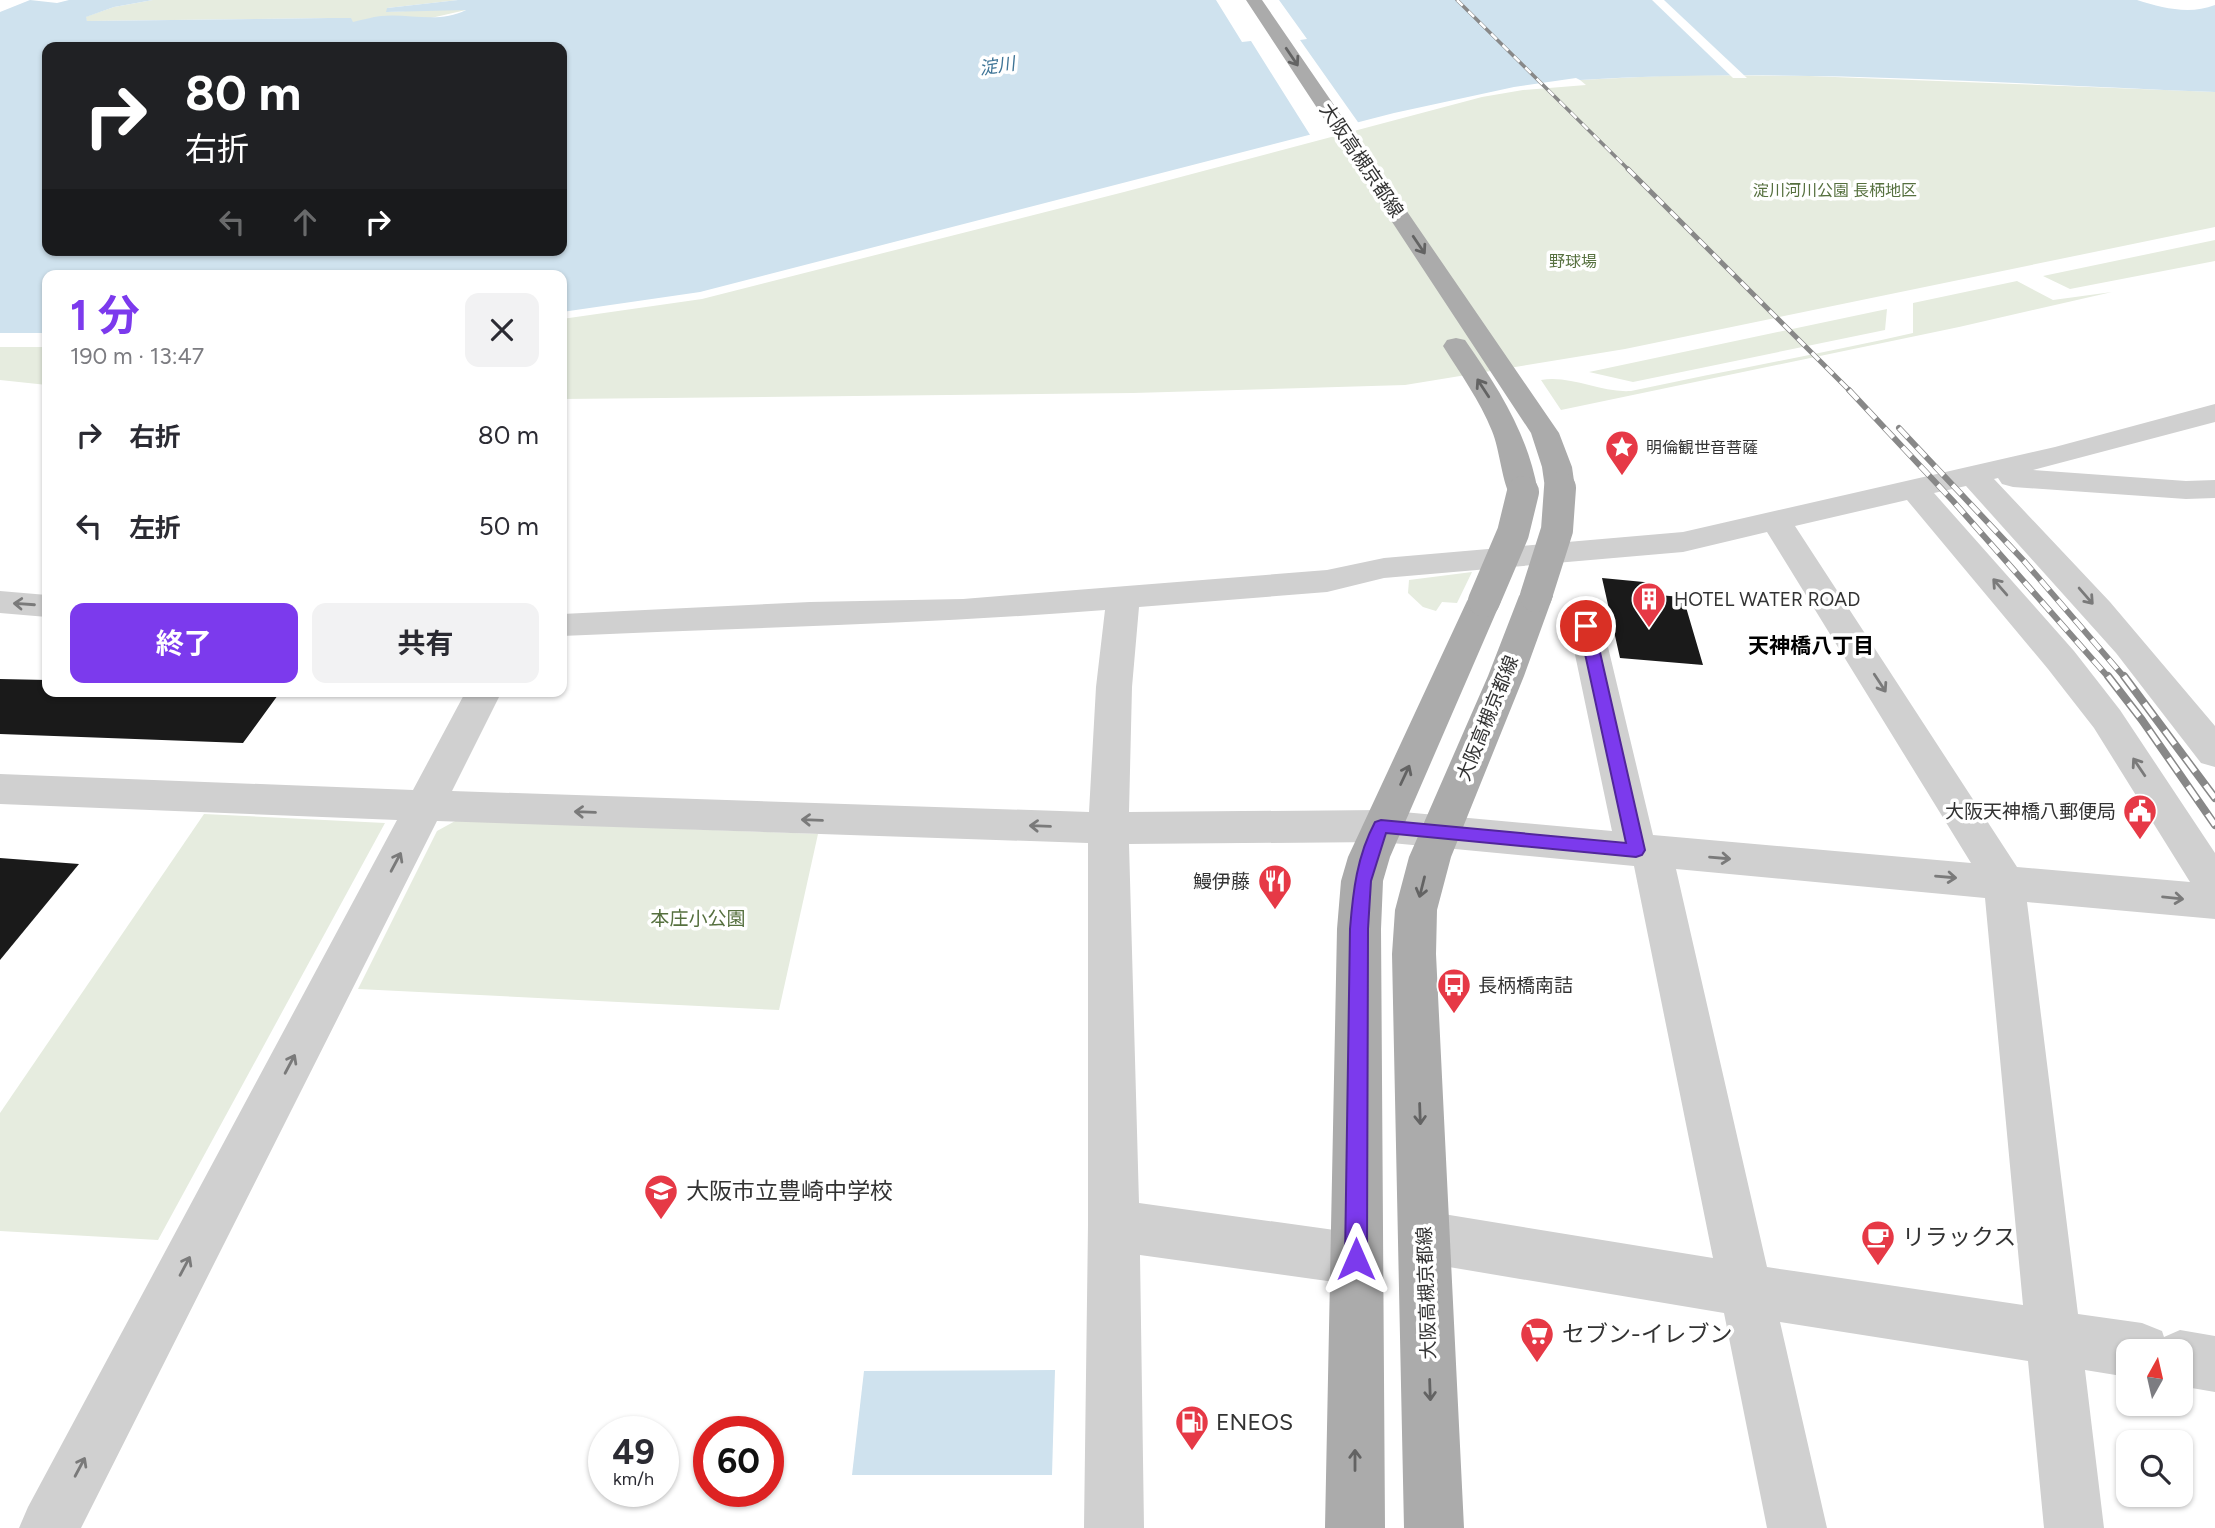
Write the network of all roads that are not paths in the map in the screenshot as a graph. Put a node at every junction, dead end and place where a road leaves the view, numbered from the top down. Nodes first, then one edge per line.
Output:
1 (1234, 0) edge
2 (1254, 0) edge
3 (1374, 218) dead end
4 (1441, 322) dead end
5 (2215, 412) edge
6 (1973, 475) junction
7 (2201, 489) edge
8 (1915, 490) junction
9 (2215, 518) edge
10 (1777, 523) junction
11 (1123, 598) junction
12 (0, 603) edge
13 (42, 606) edge
14 (567, 625) edge
15 (1586, 626) dead end
16 (481, 697) edge
17 (2215, 753) edge
18 (0, 789) edge
19 (425, 806) junction
20 (1381, 826) junction
21 (1108, 828) junction
22 (1440, 830) junction
23 (1644, 851) junction
24 (2004, 881) junction
25 (2215, 887) edge
26 (2215, 902) edge
27 (1114, 1225) junction
28 (1425, 1237) junction
29 (1356, 1259) junction
30 (1745, 1290) junction
31 (2052, 1335) junction
32 (2116, 1346) edge
33 (2193, 1360) edge
34 (2215, 1364) edge
35 (48, 1528) edge
36 (1114, 1528) edge
37 (1355, 1528) edge
38 (1434, 1528) edge
39 (1797, 1528) edge
40 (2074, 1528) edge

1 - 3 main road, 大阪高槻京都線
2 -> 22 main road, 大阪高槻京都線, bridge
20 -> 4 main road, bridge
5 - 6 street
6 - 7 street
6 - 8 street
6 -> 17 street
7 - 9 street
8 - 10 street
25 -> 8 street
10 - 11 street
10 -> 24 street
11 - 14 street
11 - 21 street
13 -> 12 street
15 - 23 street
16 - 19 street
18 - 19 street
21 -> 19 street
35 -> 19 street
20 - 21 street
20 - 22 street
20 - 29 main road
21 - 27 street
22 - 23 street
22 -> 28 main road, 大阪高槻京都線
23 -> 24 street
23 - 30 street
24 -> 26 street
24 - 31 street
27 - 29 street
27 - 36 street
28 - 30 street
28 -> 38 main road, 大阪高槻京都線
37 -> 29 main road
30 - 31 street
30 - 39 street
31 - 32 street
31 - 40 street
33 - 34 street

